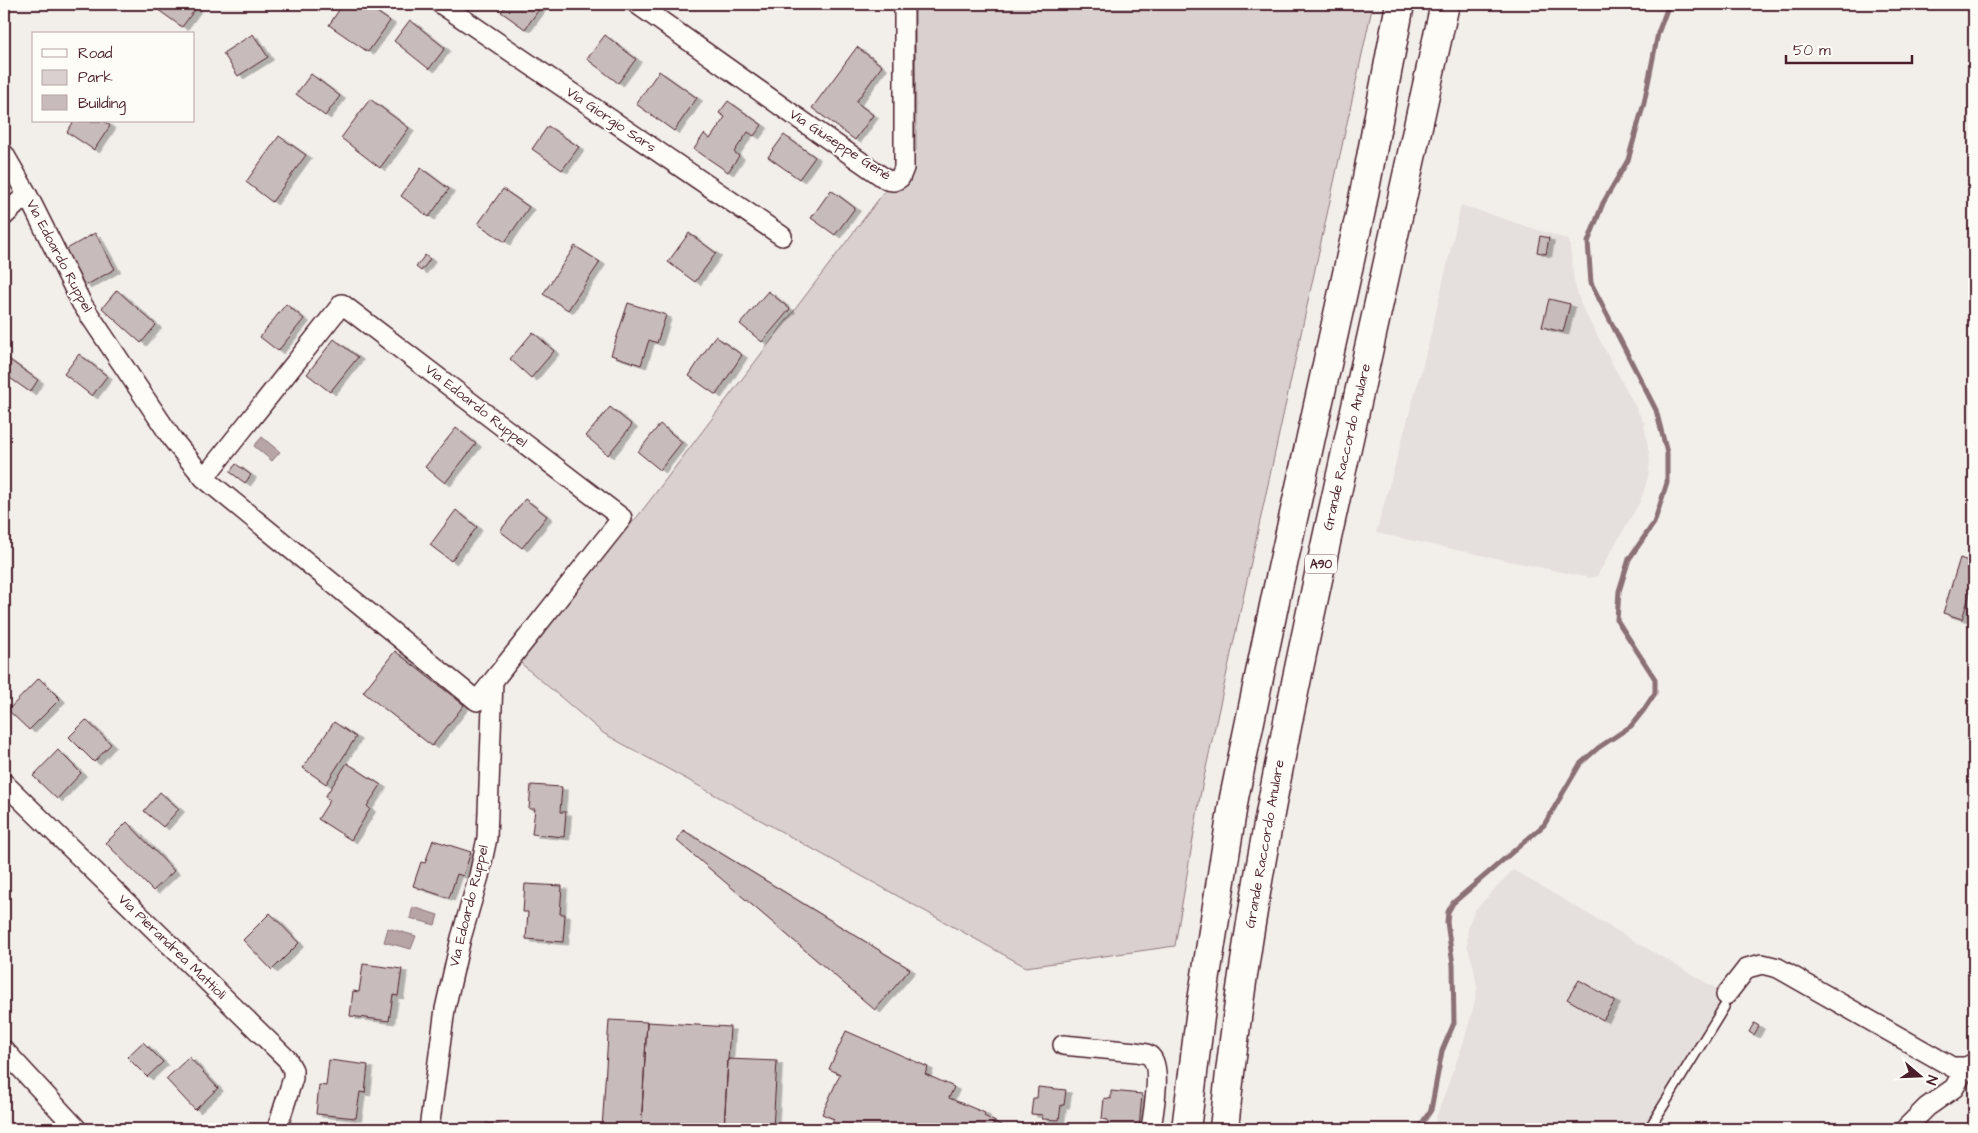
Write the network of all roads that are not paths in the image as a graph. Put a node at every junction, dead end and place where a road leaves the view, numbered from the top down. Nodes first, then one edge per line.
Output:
1 (441, 4) edge
2 (637, 4) edge
3 (904, 4) edge
4 (1445, 4) edge
5 (1398, 10) edge
6 (4, 154) edge
7 (27, 194) junction
8 (4, 216) edge
9 (782, 236) dead end
10 (204, 478) junction
11 (494, 681) junction
12 (4, 784) edge
13 (1725, 1001) joint
14 (1063, 1045) dead end
15 (4, 1050) edge
16 (1970, 1065) edge
17 (77, 1129) edge
18 (277, 1129) edge
19 (429, 1129) edge
20 (1151, 1129) edge
21 (1186, 1129) edge
22 (1224, 1129) edge
23 (1649, 1129) edge
24 (1904, 1129) edge

1 - 9 street, Via Giorgio Sars
2 - 3 street, Via Giuseppe Gené
4 - 22 highway, Grande Raccordo Anulare / A90
5 - 21 highway, A90
6 - 7 street, Via Edoardo Ruppel
7 - 8 street
7 - 10 street, Via Edoardo Ruppel
10 - 11 street, Via Edoardo Ruppel
10 - 11 street, Via Edoardo Ruppel
11 - 19 street, Via Edoardo Ruppel
12 - 18 street, Via Pierandrea Mattioli
13 - 16 street
13 - 23 lane
14 - 20 street
15 - 17 street
16 - 24 street

